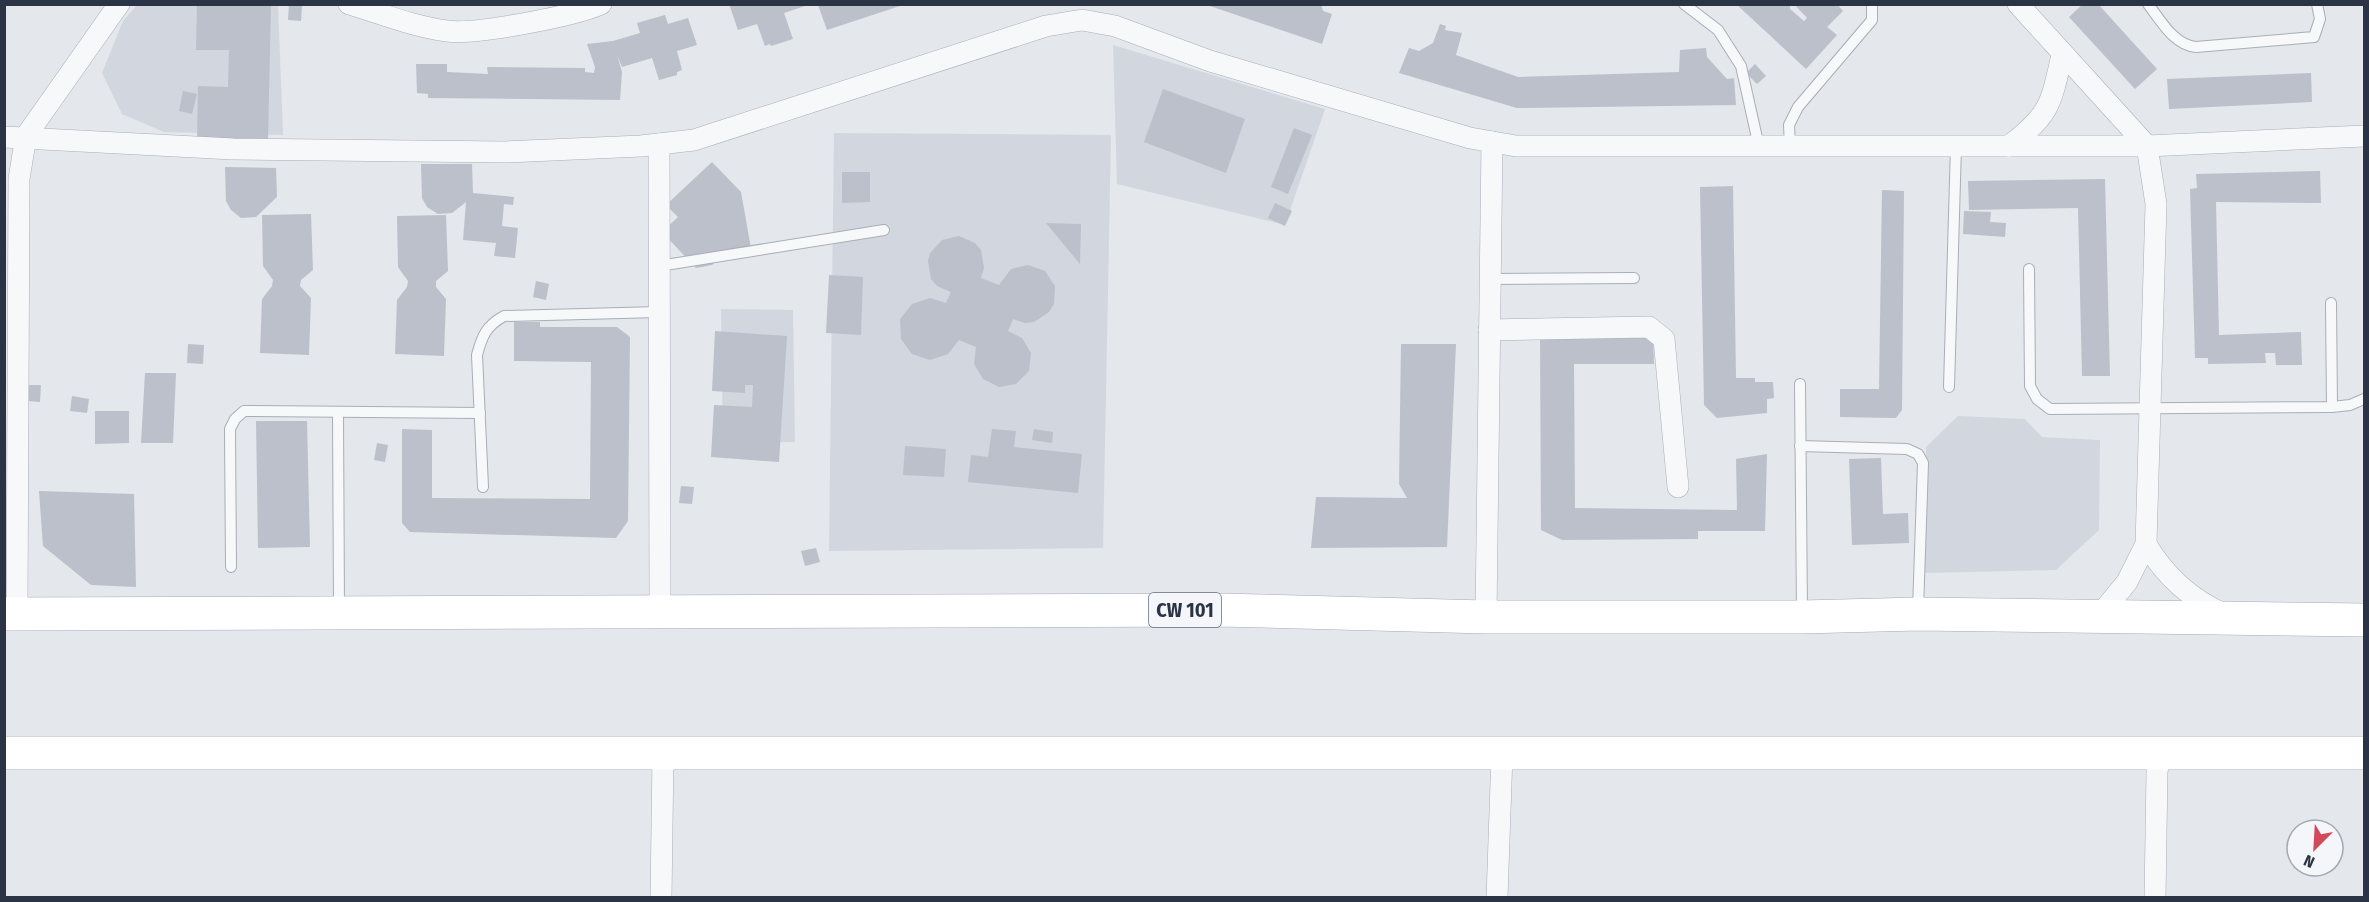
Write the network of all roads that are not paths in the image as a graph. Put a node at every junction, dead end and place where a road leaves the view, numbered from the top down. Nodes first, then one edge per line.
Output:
1 (119, 4) edge
2 (349, 4) edge
3 (601, 4) edge
4 (1684, 4) edge
5 (1872, 4) edge
6 (2018, 4) edge
7 (2148, 4) edge
8 (2317, 4) edge
9 (2062, 55) junction
10 (4, 136) edge
11 (26, 136) junction
12 (2364, 136) edge
13 (1492, 142) junction
14 (659, 144) junction
15 (1790, 146) junction
16 (1956, 146) junction
17 (2009, 146) junction
18 (2147, 146) junction
19 (1760, 147) junction
20 (884, 230) dead end
21 (659, 266) junction
22 (2029, 269) dead end
23 (1634, 278) dead end
24 (1490, 279) junction
25 (2331, 303) dead end
26 (659, 312) junction
27 (1489, 330) junction
28 (1800, 384) dead end
29 (1949, 387) dead end
30 (11, 397) edge
31 (2364, 399) edge
32 (2150, 406) junction
33 (2332, 407) junction
34 (338, 412) junction
35 (480, 413) junction
36 (1800, 446) junction
37 (483, 487) dead end
38 (1678, 487) dead end
39 (2146, 544) junction
40 (231, 567) dead end
41 (660, 611) junction
42 (339, 612) junction
43 (11, 614) edge
44 (1918, 614) junction
45 (1486, 617) junction
46 (1802, 617) junction
47 (2098, 617) junction
48 (2236, 619) junction
49 (2364, 620) edge
50 (4, 753) edge
51 (2364, 753) edge
52 (1502, 754) junction
53 (663, 755) junction
54 (2160, 755) junction
55 (661, 897) edge
56 (1497, 897) edge
57 (2155, 897) edge

1 - 11 street
2 - 3 street
4 - 19 lane
5 - 15 lane
6 - 9 street
7 - 8 lane
9 - 17 street
9 - 18 street
10 - 11 street
11 - 14 street
11 - 30 street
12 - 18 street
13 - 14 street
13 - 19 street
13 - 24 street
14 - 21 street
15 - 16 street
15 - 19 street
16 - 17 street
16 - 29 lane
17 - 18 street
18 - 32 street
20 - 21 lane
21 - 26 street
22 - 32 lane
23 - 24 lane
24 - 27 street
25 - 33 lane
26 - 35 lane
26 - 41 street
27 - 38 street
27 - 45 street
28 - 36 lane
30 - 43 street
31 - 33 lane
32 - 33 lane
32 - 39 street
34 - 35 lane
34 - 40 lane
34 - 42 lane
35 - 37 lane
36 - 44 lane
36 - 46 lane
39 - 47 street
39 - 48 street
41 - 42 main road, CW 101
41 - 45 main road, CW 101
42 - 43 main road, CW 101
44 - 46 main road, CW 101
44 - 47 main road, CW 101
45 - 46 main road, CW 101
47 - 48 main road, CW 101
48 - 49 main road, CW 101
50 - 53 main road
51 - 54 main road
52 - 53 main road
52 - 54 main road
52 - 56 street
53 - 55 street
54 - 57 street

